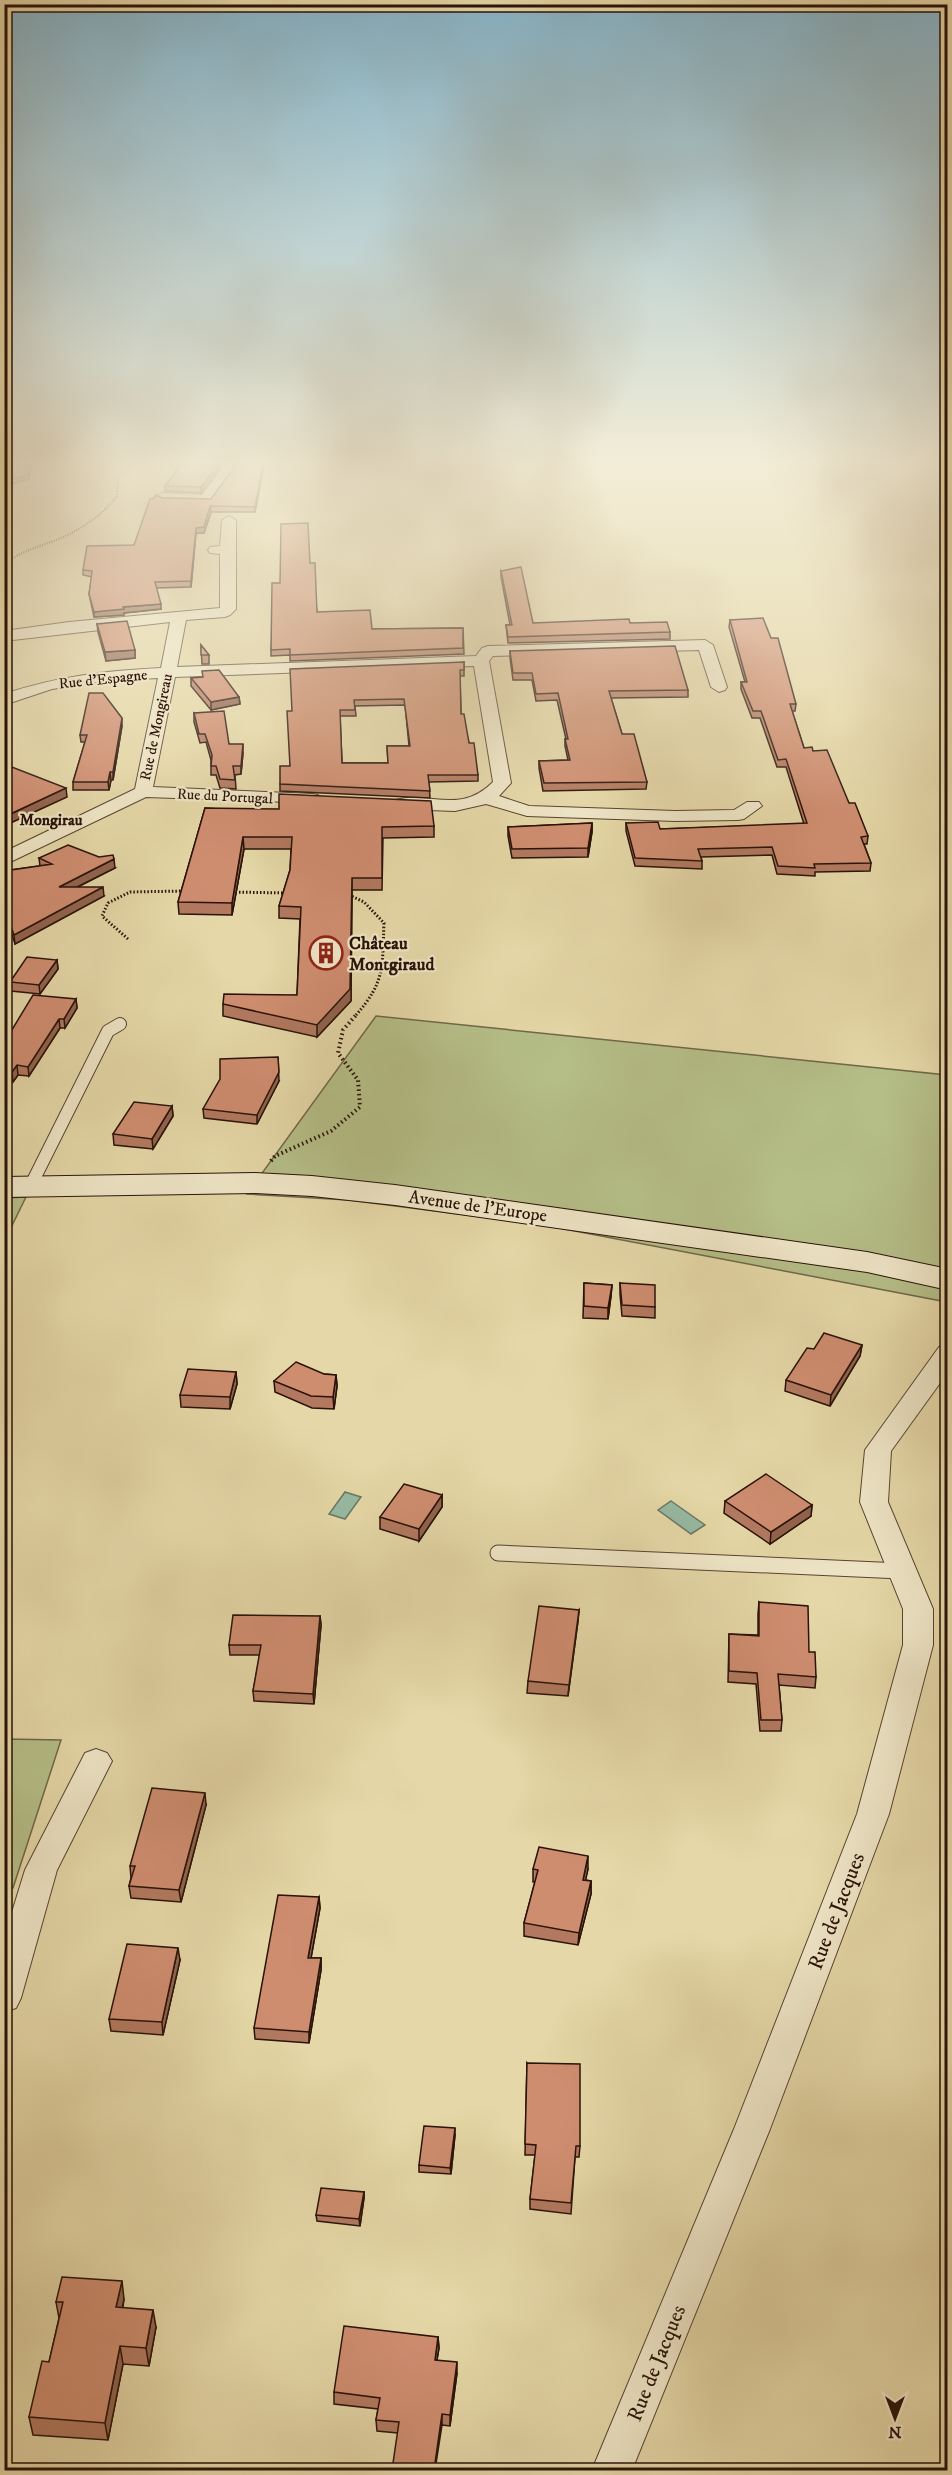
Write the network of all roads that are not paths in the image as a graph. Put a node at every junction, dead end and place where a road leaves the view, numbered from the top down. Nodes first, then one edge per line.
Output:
1 (225, 580) edge
2 (179, 618) junction
3 (4, 636) edge
4 (481, 661) junction
5 (167, 673) junction
6 (719, 687) dead end
7 (4, 700) edge
8 (143, 792) junction
9 (487, 798) junction
10 (328, 800) edge
11 (386, 803) edge
12 (753, 806) dead end
13 (4, 859) edge
14 (120, 1024) dead end
15 (17, 1187) edge
16 (948, 1280) edge
17 (948, 1353) edge
18 (498, 1553) dead end
19 (901, 1571) junction
20 (96, 1761) dead end
21 (4, 1998) edge
22 (612, 2470) edge

1 - 2 street
2 - 3 street
2 - 5 street, Rue de Mongireau
4 - 5 street
4 - 6 street
4 - 9 street
5 - 7 street, Rue d'Espagne
5 - 8 street, Rue de Mongireau
8 - 10 street, Rue du Portugal
8 - 13 street, Rue de Mongireau
9 - 11 street
9 - 12 street
14 - 15 lane
15 - 16 street, Avenue de l'Europe
17 - 19 street, Rue de Jacques
18 - 19 lane
19 - 22 street, Rue de Jacques
20 - 21 street

